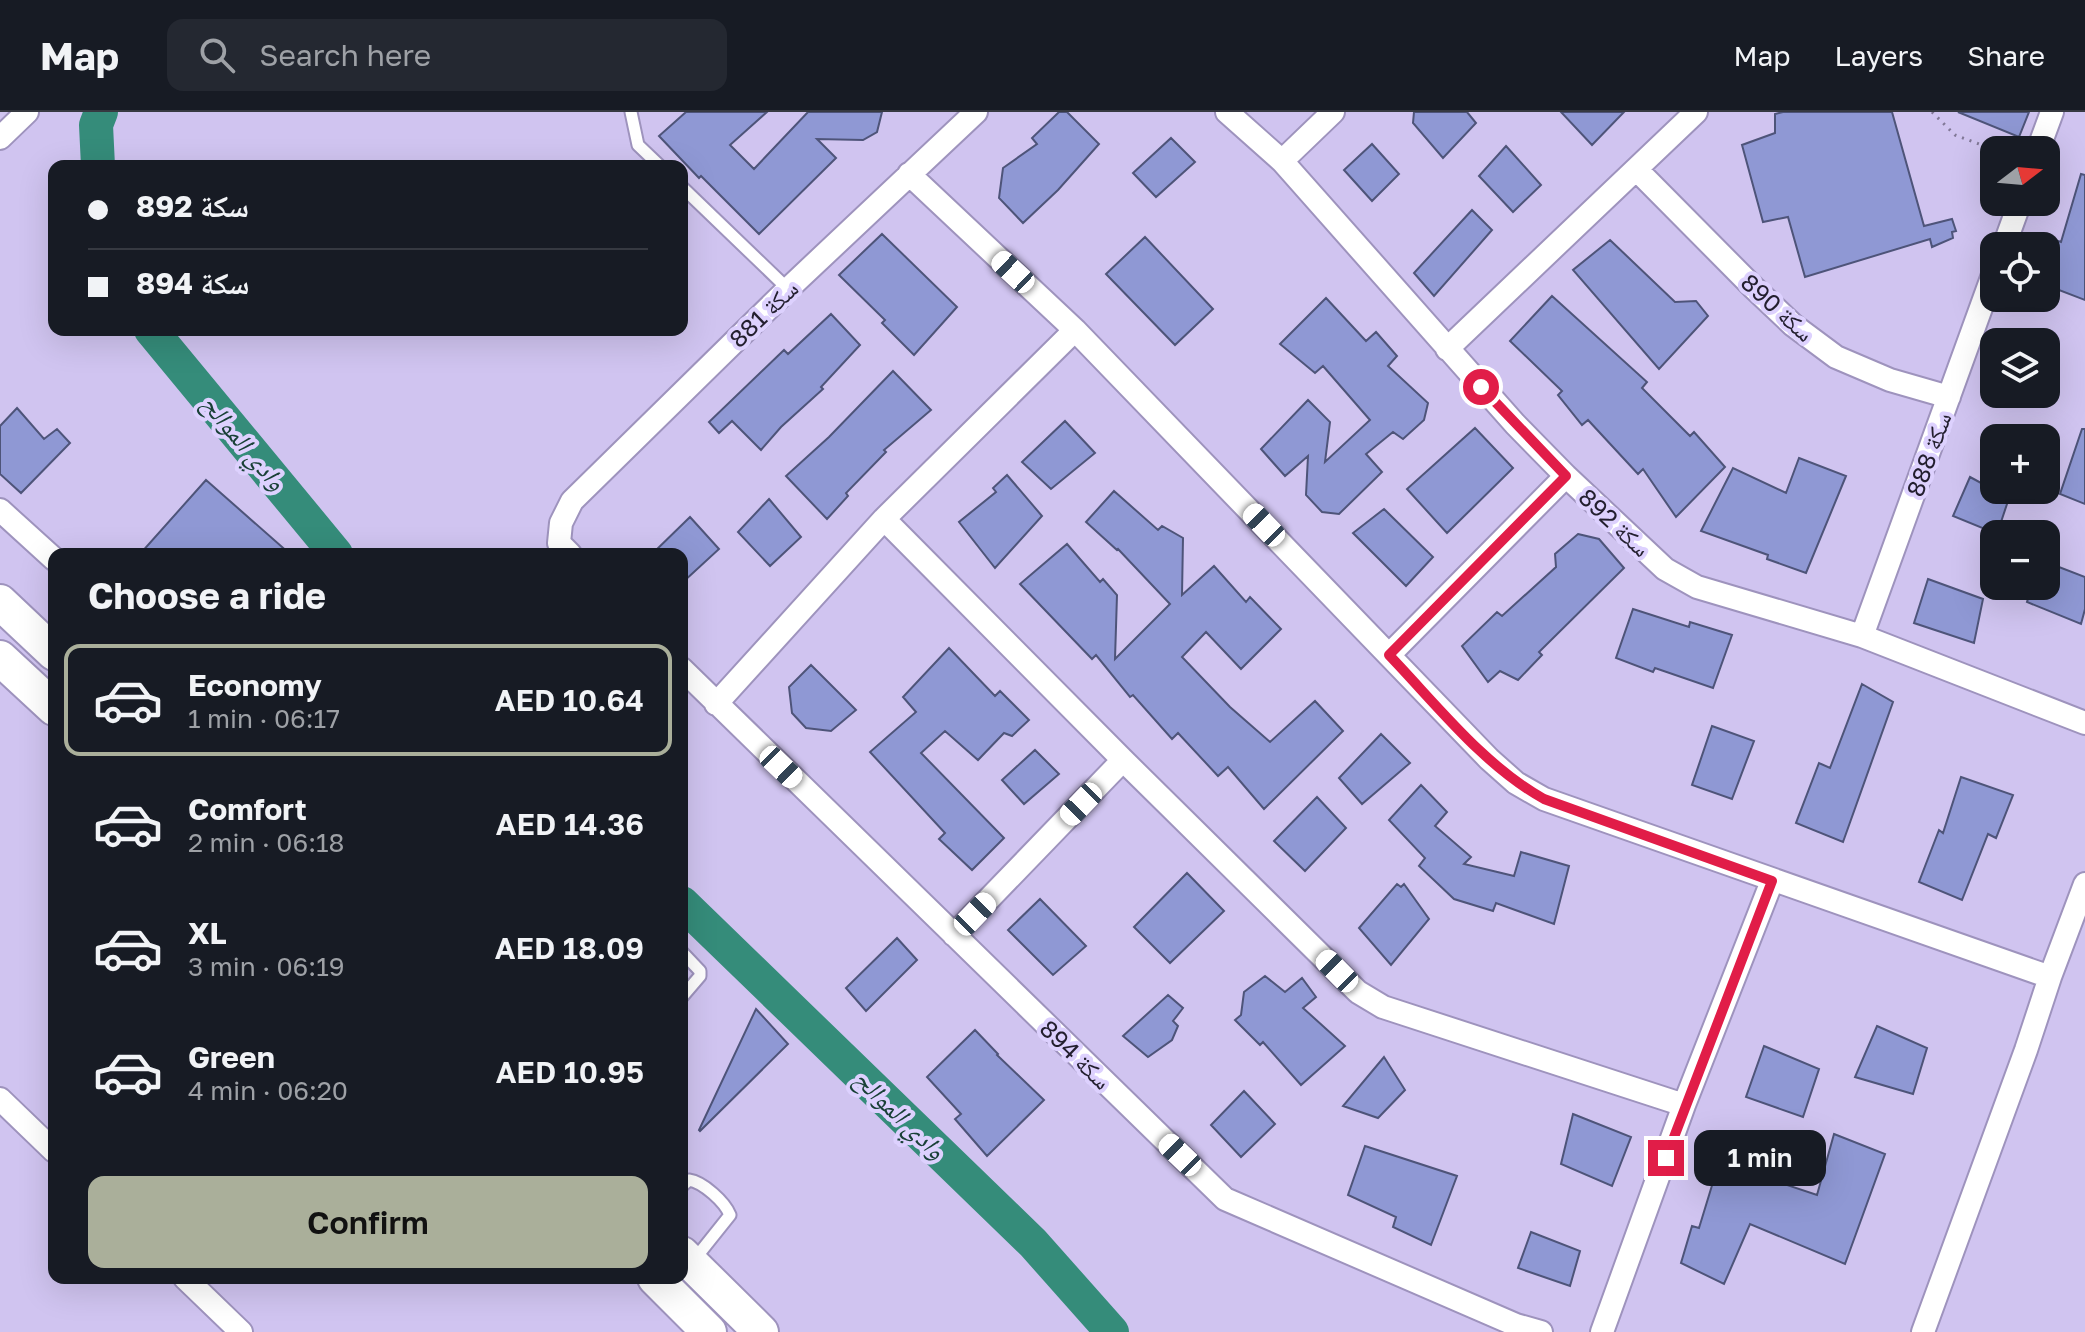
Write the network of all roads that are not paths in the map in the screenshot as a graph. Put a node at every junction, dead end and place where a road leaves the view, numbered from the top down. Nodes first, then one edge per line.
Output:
1 (27, 112) edge
2 (631, 112) edge
3 (976, 112) edge
4 (1227, 112) edge
5 (1333, 112) edge
6 (1696, 112) edge
7 (2052, 112) edge
8 (2043, 136) edge
9 (0, 138) edge
10 (654, 160) edge
11 (1282, 161) junction
12 (1637, 170) junction
13 (909, 174) junction
14 (688, 193) edge
15 (788, 289) junction
16 (1980, 311) edge
17 (1075, 330) junction
18 (1447, 349) junction
19 (1949, 397) junction
20 (1566, 476) junction
21 (0, 510) edge
22 (884, 519) junction
23 (564, 548) edge
24 (48, 554) edge
25 (0, 602) edge
26 (1862, 636) junction
27 (48, 647) edge
28 (1389, 655) junction
29 (0, 658) edge
30 (688, 675) edge
31 (48, 702) edge
32 (716, 704) junction
33 (2085, 723) edge
34 (1123, 760) junction
35 (1772, 881) junction
36 (2085, 884) edge
37 (954, 935) junction
38 (688, 958) edge
39 (2050, 977) junction
40 (688, 990) edge
41 (0, 1099) edge
42 (1684, 1105) junction
43 (48, 1145) edge
44 (688, 1181) edge
45 (688, 1257) edge
46 (688, 1261) edge
47 (191, 1284) edge
48 (661, 1284) edge
49 (239, 1331) edge
50 (709, 1332) edge
51 (761, 1332) edge
52 (1541, 1332) edge
53 (1602, 1332) edge
54 (1923, 1332) edge

1 - 9 street
2 - 10 lane
3 - 13 street, سكة 881
4 - 11 street, سكة 892
5 - 11 street
6 - 12 street
7 - 8 street
11 - 18 street, سكة 892
12 - 18 street
12 - 19 street, سكة 890
13 - 15 street, سكة 881
13 - 17 street
14 - 15 lane
15 - 23 street, سكة 881
16 - 19 street, سكة 888
17 - 22 street
17 - 28 street
18 - 20 street, سكة 892
19 - 26 street, سكة 888
20 - 26 street, سكة 892
20 - 28 street
21 - 24 street
22 - 32 street
22 - 34 street
25 - 27 main road
26 - 33 street, سكة 892
28 - 35 street
29 - 31 main road
30 - 32 street, سكة 894
32 - 37 street, سكة 894
34 - 37 street
34 - 42 street
35 - 39 street
35 - 42 street
36 - 39 street
37 - 52 street, سكة 894
38 - 40 lane
39 - 54 street
41 - 43 street
42 - 53 street
44 - 45 lane
46 - 51 main road
47 - 49 street
48 - 50 main road

